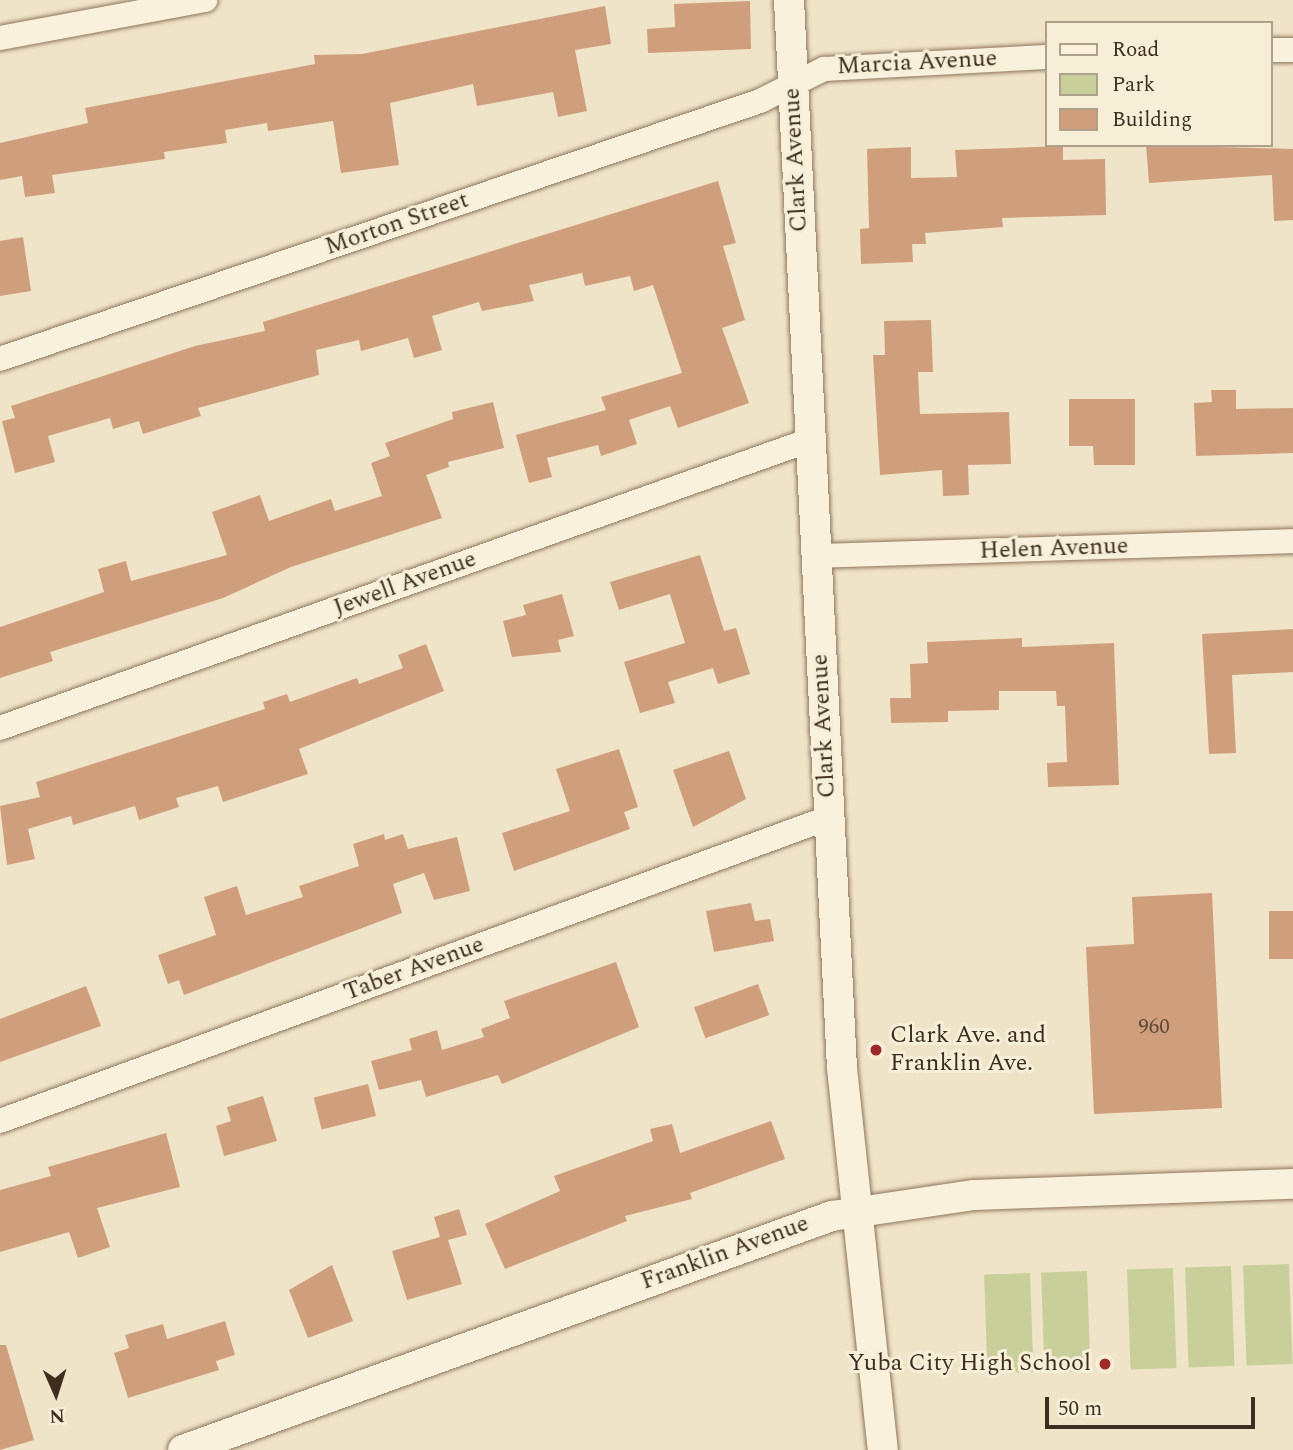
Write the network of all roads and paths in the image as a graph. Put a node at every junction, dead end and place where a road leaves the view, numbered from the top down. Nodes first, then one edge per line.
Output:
1 (206, 0) edge
2 (789, 0) edge
3 (0, 37) edge
4 (1272, 50) edge
5 (1293, 50) edge
6 (1044, 57) edge
7 (793, 86) junction
8 (0, 359) edge
9 (810, 440) junction
10 (1293, 541) edge
11 (816, 556) junction
12 (0, 728) edge
13 (828, 818) junction
14 (0, 1121) edge
15 (1293, 1184) edge
16 (856, 1210) junction
17 (183, 1450) edge
18 (883, 1450) edge

1 - 3 street
2 - 7 street, Clark Avenue
4 - 5 street
6 - 7 street, Marcia Avenue
7 - 8 street, Morton Street
7 - 9 street, Clark Avenue
9 - 11 street, Clark Avenue
9 - 12 street, Jewell Avenue
10 - 11 street, Helen Avenue
11 - 13 street, Clark Avenue
13 - 14 street, Taber Avenue
13 - 16 street, Clark Avenue
15 - 16 street, Franklin Avenue
16 - 17 street, Franklin Avenue
16 - 18 street, Clark Avenue

